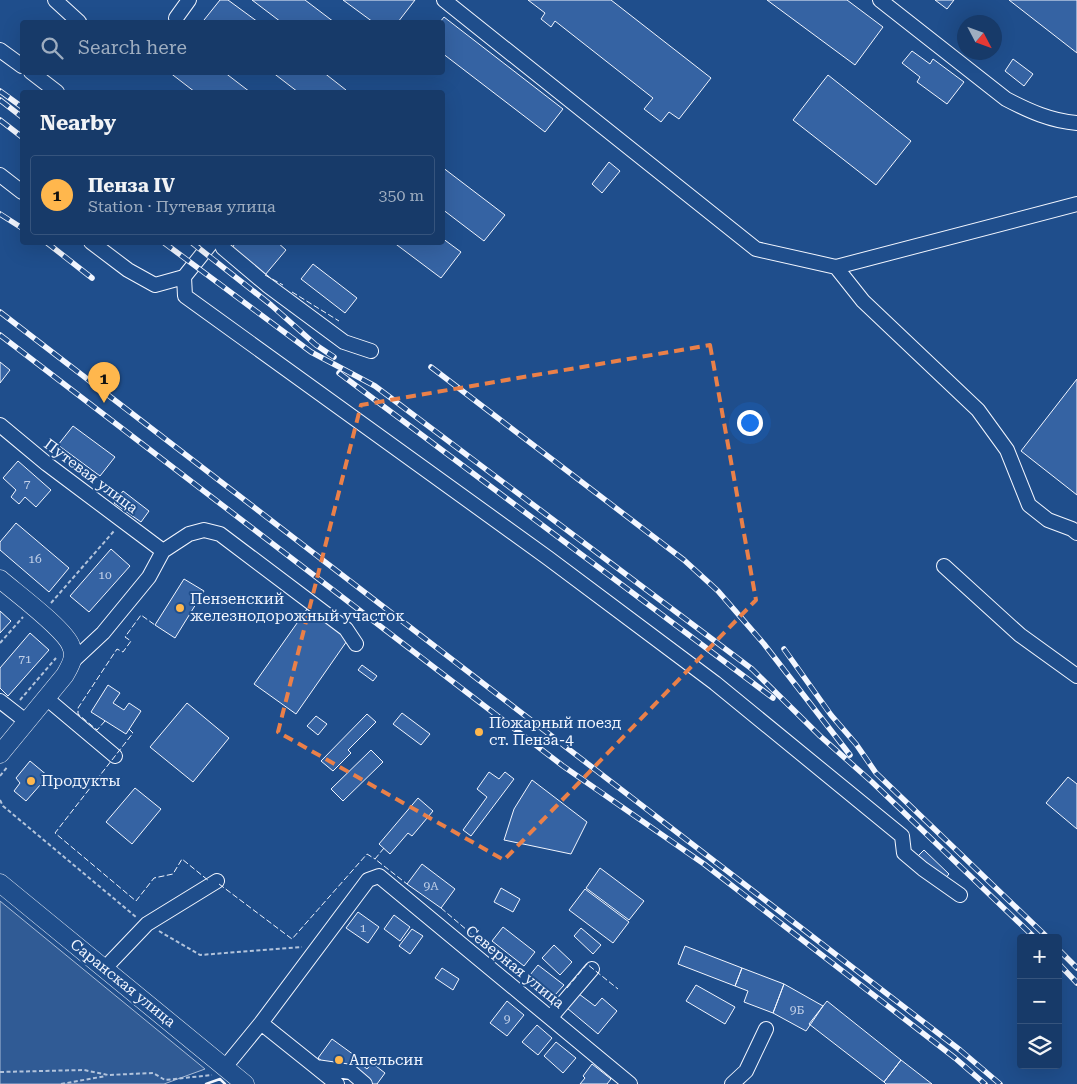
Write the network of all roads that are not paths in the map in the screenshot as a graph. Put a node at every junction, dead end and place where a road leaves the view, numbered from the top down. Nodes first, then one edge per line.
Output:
1 (55, 0) edge
2 (189, 0) edge
3 (444, 0) edge
4 (880, 0) edge
5 (176, 18) dead end
6 (77, 20) edge
7 (0, 50) edge
8 (20, 65) edge
9 (35, 75) edge
10 (54, 90) edge
11 (1077, 123) edge
12 (0, 175) edge
13 (20, 190) edge
14 (1077, 204) edge
15 (95, 245) edge
16 (210, 245) edge
17 (222, 245) edge
18 (836, 267) junction
19 (184, 278) junction
20 (371, 351) dead end
21 (0, 425) edge
22 (1077, 533) edge
23 (163, 551) junction
24 (944, 566) dead end
25 (0, 579) edge
26 (356, 644) dead end
27 (66, 658) junction
28 (1077, 676) edge
29 (46, 698) junction
30 (0, 701) edge
31 (27, 722) junction
32 (0, 754) edge
33 (115, 756) dead end
34 (217, 881) dead end
35 (0, 883) edge
36 (960, 895) dead end
37 (105, 968) junction
38 (592, 968) dead end
39 (551, 1017) junction
40 (261, 1023) junction
41 (766, 1028) dead end
42 (225, 1067) junction
43 (316, 1067) junction
44 (245, 1084) edge
45 (337, 1084) edge
46 (365, 1084) edge
47 (630, 1084) edge
48 (732, 1084) edge

1 - 6 street
2 - 5 street
3 - 18 street
4 - 11 street
7 - 8 street
9 - 10 street
12 - 13 street
14 - 18 street
15 - 19 street
16 - 19 street
17 - 20 street
18 - 22 street
19 - 36 street
21 - 23 street, Путевая улица
23 - 26 street
23 - 27 street
24 - 28 street
25 - 27 main road
27 - 29 main road
29 - 31 main road
29 - 33 street
30 - 31 street
31 - 32 main road
34 - 37 street
35 - 37 main road, Саранская улица
37 - 42 main road, Саранская улица
38 - 39 street
39 - 40 street, Северная улица
39 - 47 street, Северная улица
40 - 42 street
40 - 43 street
41 - 48 street
42 - 44 main road, Саранская улица
43 - 45 street
43 - 46 street

